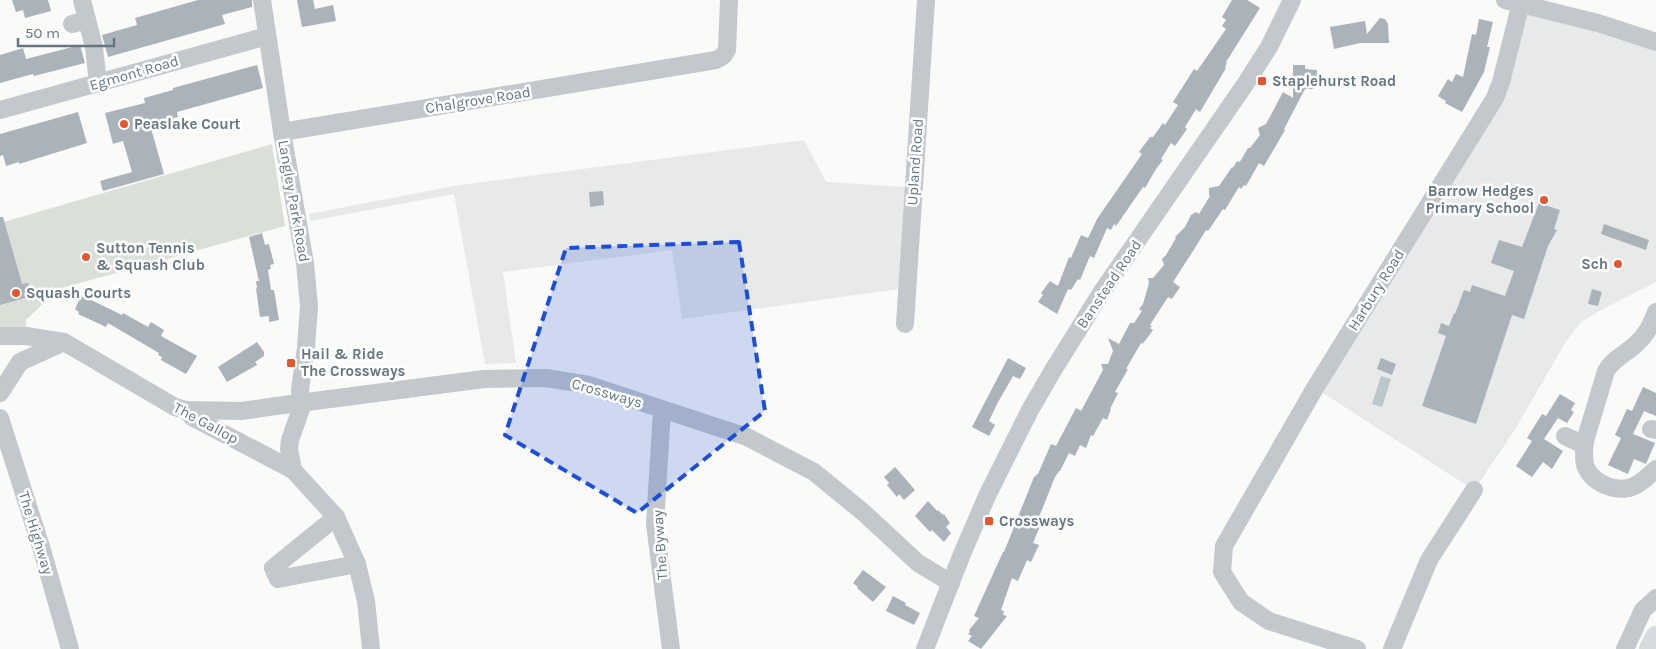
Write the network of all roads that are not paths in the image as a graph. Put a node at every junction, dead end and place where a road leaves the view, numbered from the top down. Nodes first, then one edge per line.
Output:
1 (82, 0) edge
2 (262, 0) edge
3 (729, 0) edge
4 (926, 0) edge
5 (1292, 0) edge
6 (1513, 2) edge
7 (267, 36) junction
8 (1656, 42) edge
9 (98, 83) junction
10 (0, 110) edge
11 (282, 132) junction
12 (1656, 312) edge
13 (905, 324) dead end
14 (0, 336) edge
15 (64, 342) junction
16 (0, 393) edge
17 (301, 402) junction
18 (186, 410) junction
19 (662, 410) junction
20 (0, 418) edge
21 (1565, 436) dead end
22 (1584, 445) junction
23 (1656, 469) edge
24 (293, 470) junction
25 (1474, 490) dead end
26 (336, 516) junction
27 (357, 564) junction
28 (951, 583) junction
29 (1656, 598) edge
30 (1656, 637) edge
31 (70, 649) edge
32 (371, 649) edge
33 (671, 649) edge
34 (925, 649) edge
35 (1357, 649) edge
36 (1392, 649) edge
37 (1625, 649) edge
38 (1650, 649) edge

1 - 9 street
2 - 7 street, Langley Park Road
3 - 11 street, Chalgrove Road
4 - 13 street, Upland Road
5 - 28 street, Banstead Road
6 - 8 street
6 - 35 street, Harbury Road
7 - 9 street, Egmont Road
7 - 11 street, Langley Park Road
9 - 10 street, Egmont Road
11 - 17 street, Langley Park Road
12 - 22 street
14 - 15 street, The Gallop
15 - 16 street
15 - 18 street, The Gallop
17 - 18 street, Crossways
17 - 19 street, Crossways
17 - 24 street
18 - 24 street, The Gallop
19 - 28 street, Crossways
19 - 33 street, The Byway
20 - 31 street, The Highway
21 - 22 street
22 - 23 street
24 - 26 street, The Gallop
25 - 36 street
26 - 27 street, The Gallop
26 - 27 street
27 - 32 street, The Gallop
28 - 34 street, Banstead Road
29 - 37 street
30 - 38 main road

